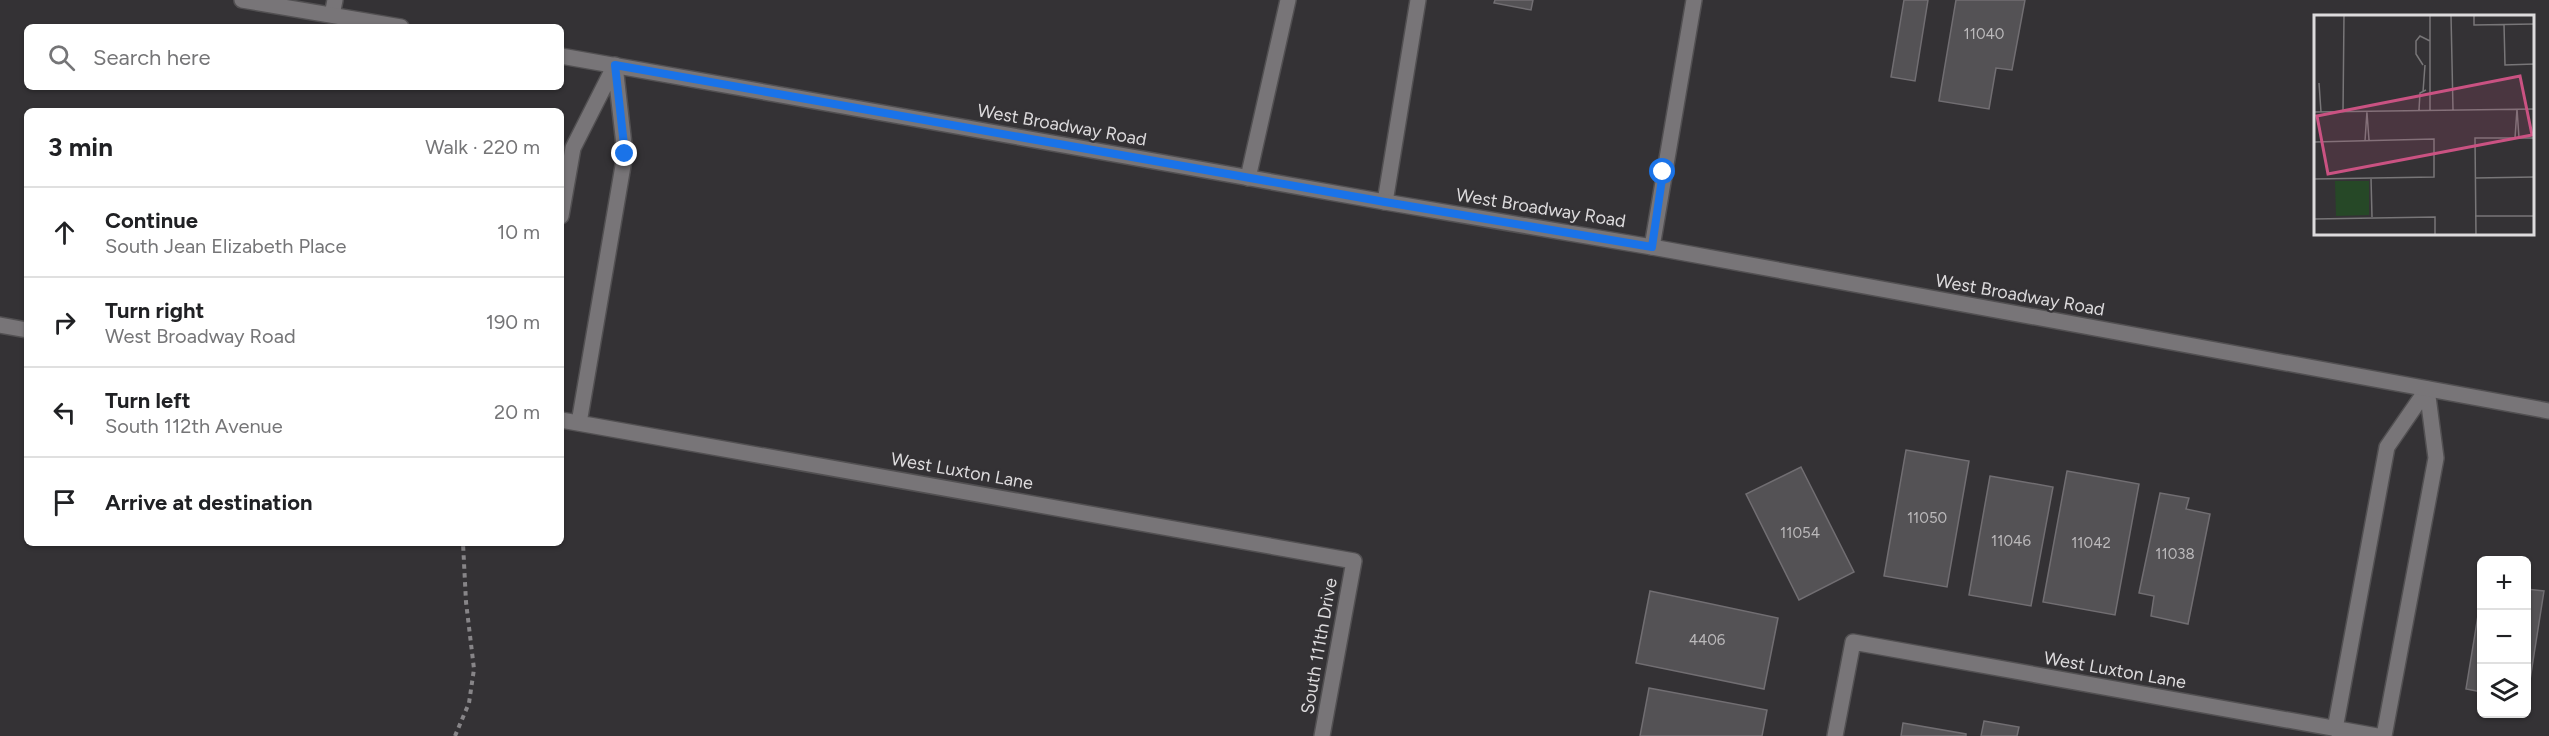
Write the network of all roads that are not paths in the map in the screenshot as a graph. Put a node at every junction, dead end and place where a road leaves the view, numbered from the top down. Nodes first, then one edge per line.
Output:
1 (242, 0) edge
2 (1288, 0) edge
3 (1418, 0) edge
4 (1694, 0) edge
5 (334, 7) edge
6 (391, 24) edge
7 (564, 56) edge
8 (615, 65) junction
9 (1248, 178) junction
10 (564, 199) edge
11 (1385, 202) junction
12 (1652, 247) junction
13 (0, 325) edge
14 (24, 329) edge
15 (2427, 389) junction
16 (2549, 411) edge
17 (564, 420) edge
18 (579, 423) junction
19 (1354, 562) joint
20 (2335, 729) junction
21 (1322, 736) edge
22 (1836, 736) edge
23 (2377, 736) edge
24 (2384, 736) edge

1 - 5 street
2 - 9 street
3 - 11 street
4 - 12 street
5 - 6 street
7 - 8 street, West Broadway Road
8 - 9 street, West Broadway Road
8 - 10 street
8 - 18 street
9 - 11 street, West Broadway Road
11 - 12 street, West Broadway Road
12 - 15 street, West Broadway Road
13 - 14 street
15 - 16 street, West Broadway Road
15 - 20 street
15 - 24 street
17 - 18 street, West Luxton Lane
18 - 19 street, West Luxton Lane
19 - 21 street, South 111th Drive
20 - 22 street, West Luxton Lane
20 - 23 street, West Luxton Lane

